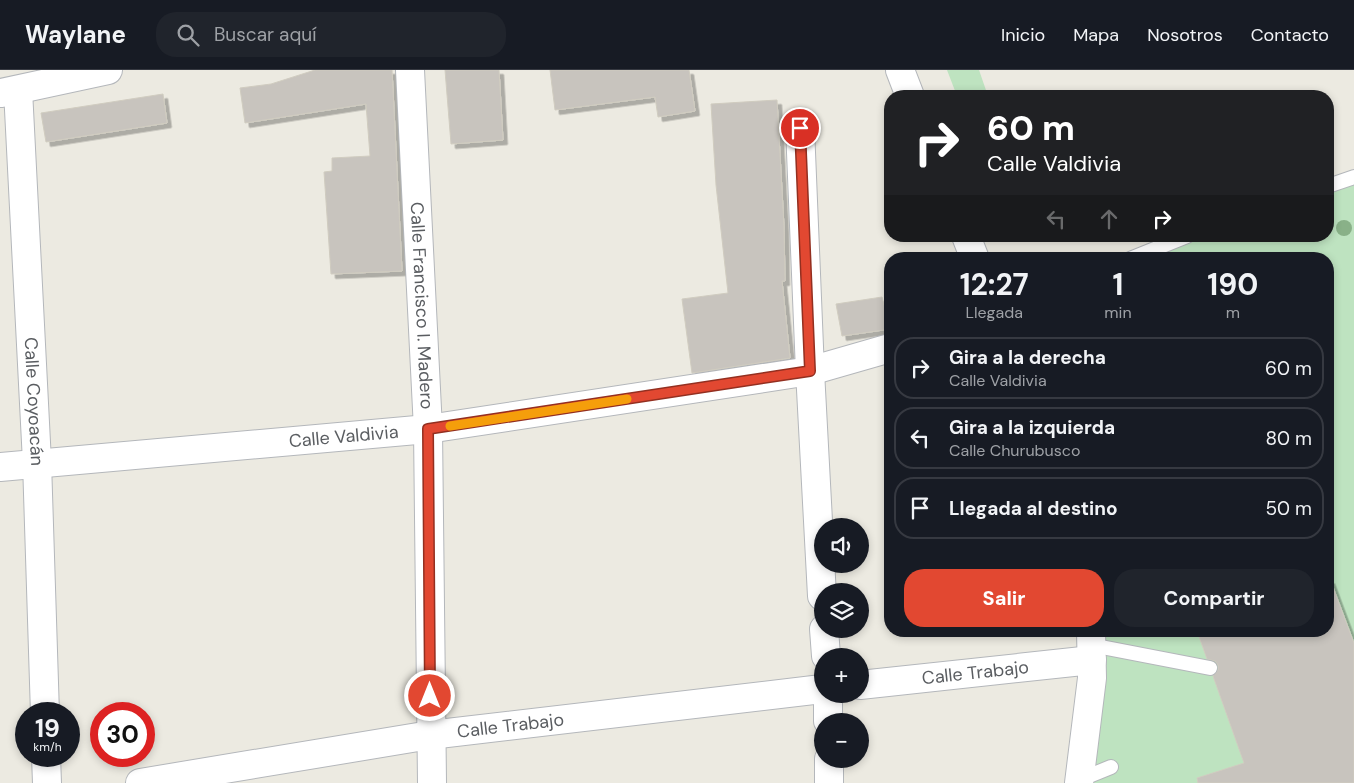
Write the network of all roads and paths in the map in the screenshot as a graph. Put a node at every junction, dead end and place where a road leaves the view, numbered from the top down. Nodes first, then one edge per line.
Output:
1 (108, 70) edge
2 (410, 70) edge
3 (900, 70) edge
4 (908, 90) edge
5 (9, 91) edge
6 (800, 128) dead end
7 (1354, 177) edge
8 (1334, 184) edge
9 (1172, 242) edge
10 (1147, 252) edge
11 (884, 350) edge
12 (810, 371) junction
13 (428, 429) junction
14 (37, 462) junction
15 (0, 467) edge
16 (821, 583) edge
17 (1091, 645) edge
18 (1210, 668) dead end
19 (869, 683) edge
20 (814, 690) edge
21 (45, 702) edge
22 (430, 734) junction
23 (46, 767) edge
24 (1110, 767) dead end
25 (829, 768) edge
26 (1079, 782) edge
27 (47, 783) edge
28 (140, 783) edge
29 (432, 783) edge
30 (829, 783) edge

1 - 5 street
2 - 13 street, Calle Francisco I. Madero
3 - 4 street
5 - 14 street, Calle Coyoacán
6 - 12 street
7 - 8 lane
9 - 10 lane
11 - 12 street, Calle Valdivia
12 - 13 street, Calle Valdivia
12 - 16 street
13 - 14 street, Calle Valdivia
13 - 22 street, Calle Francisco I. Madero
14 - 15 street, Calle Valdivia
14 - 21 street, Calle Coyoacán
17 - 18 lane
17 - 19 street, Calle Trabajo
17 - 26 street
20 - 22 street, Calle Trabajo
22 - 28 street, Calle Trabajo
22 - 29 street, Calle Francisco I. Madero
23 - 27 street
24 - 26 lane
25 - 30 street

